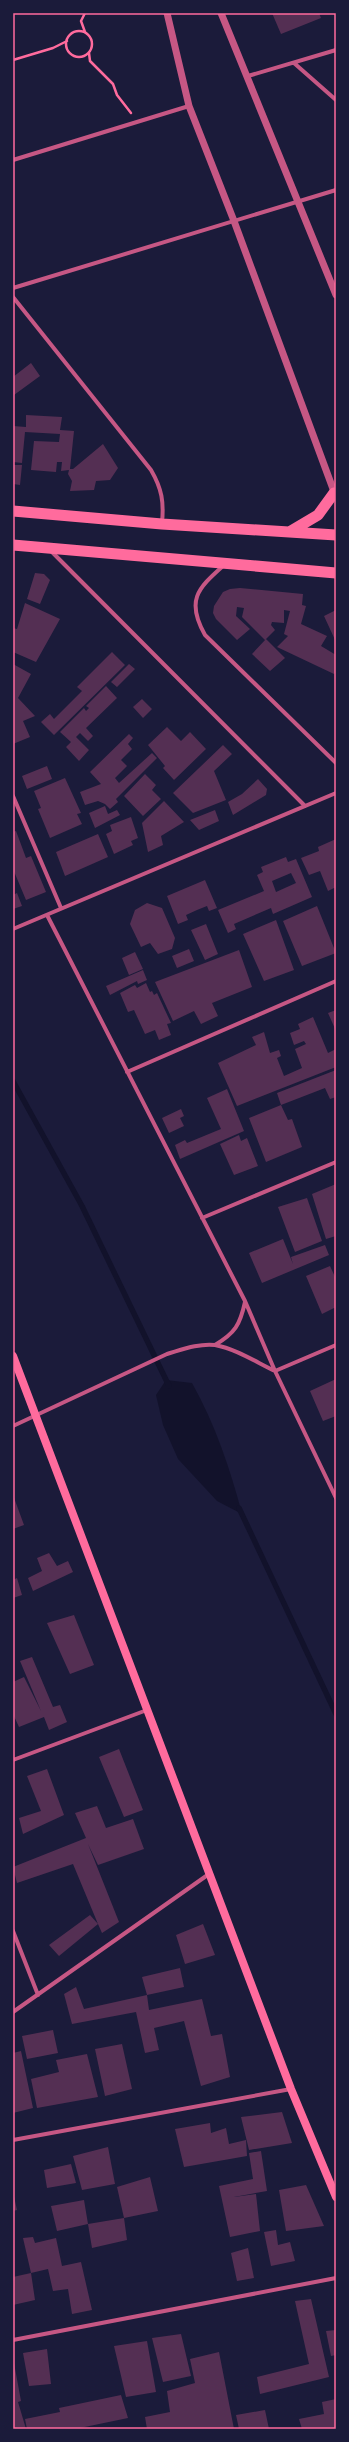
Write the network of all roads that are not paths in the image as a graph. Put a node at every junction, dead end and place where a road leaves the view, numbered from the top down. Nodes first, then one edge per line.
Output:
1 (167, 13) edge
2 (221, 13) edge
3 (336, 50) edge
4 (294, 63) junction
5 (248, 76) junction
6 (336, 100) edge
7 (189, 106) junction
8 (13, 160) edge
9 (336, 190) edge
10 (298, 202) junction
11 (234, 221) junction
12 (13, 288) edge
13 (336, 295) edge
14 (13, 297) edge
15 (336, 495) edge
16 (13, 511) edge
17 (162, 524) junction
18 (288, 533) junction
19 (336, 534) edge
20 (13, 545) edge
21 (48, 548) junction
22 (226, 563) junction
23 (336, 573) edge
24 (336, 763) edge
25 (336, 793) edge
26 (13, 796) edge
27 (305, 806) junction
28 (61, 908) junction
29 (47, 915) junction
30 (13, 929) edge
31 (336, 981) edge
32 (127, 1072) junction
33 (336, 1162) edge
34 (202, 1218) junction
35 (245, 1301) junction
36 (215, 1345) junction
37 (336, 1345) edge
38 (13, 1356) edge
39 (275, 1371) junction
40 (37, 1416) junction
41 (13, 1426) edge
42 (336, 1498) edge
43 (147, 1710) junction
44 (13, 1760) edge
45 (209, 1874) junction
46 (13, 1931) edge
47 (38, 1994) junction
48 (13, 2012) edge
49 (291, 2089) junction
50 (13, 2140) edge
51 (336, 2197) edge
52 (336, 2278) edge
53 (13, 2340) edge

1 - 7 street
2 - 5 street
3 - 4 street
4 - 5 street
4 - 6 street
5 - 10 street
7 - 8 street
7 - 11 street
9 - 10 street
10 - 11 street
10 - 13 street
11 - 12 street
11 - 15 street
14 - 17 street
15 - 18 highway
16 - 17 highway
17 - 18 highway
18 - 19 highway
20 - 21 highway
21 - 22 highway
21 - 27 street
22 - 23 highway
22 - 24 street
25 - 27 street
26 - 28 street
27 - 28 street
28 - 29 street
29 - 30 street
29 - 32 street
31 - 32 street
32 - 34 street
33 - 34 street
34 - 35 street
35 - 36 street
35 - 39 street
36 - 39 street
36 - 40 street
37 - 39 street
38 - 40 main road
39 - 42 street
40 - 41 street
40 - 43 main road
43 - 44 street
43 - 45 main road
45 - 47 street
45 - 49 main road
46 - 47 street
47 - 48 street
49 - 50 street
49 - 51 main road
52 - 53 street

